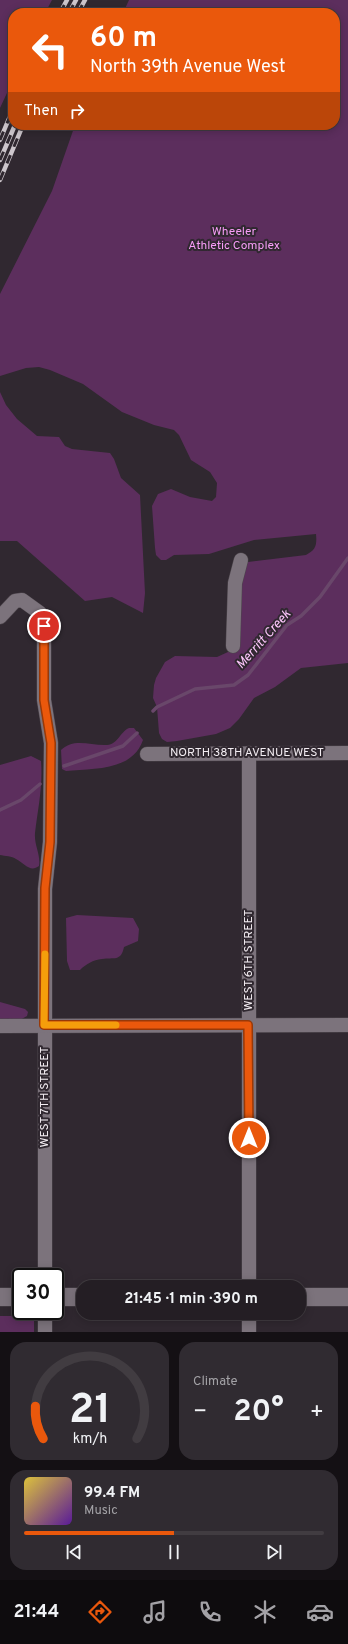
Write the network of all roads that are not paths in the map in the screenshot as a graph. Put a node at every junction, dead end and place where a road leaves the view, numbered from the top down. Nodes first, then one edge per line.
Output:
1 (241, 560) dead end
2 (0, 617) edge
3 (233, 646) dead end
4 (249, 753) junction
5 (348, 753) edge
6 (147, 754) dead end
7 (44, 1025) junction
8 (248, 1025) junction
9 (348, 1025) edge
10 (0, 1026) edge
11 (45, 1268) edge
12 (249, 1280) edge
13 (0, 1297) edge
14 (12, 1297) edge
15 (64, 1297) edge
16 (76, 1297) edge
17 (306, 1297) edge
18 (348, 1297) edge
19 (45, 1320) edge
20 (249, 1320) edge
21 (45, 1332) edge
22 (249, 1332) edge

1 - 3 street
2 - 7 street, WEST 7TH STREET
4 - 5 street, NORTH 38TH AVENUE WEST
4 - 6 street, NORTH 38TH AVENUE WEST
4 - 8 street, WEST 6TH STREET
7 - 8 street
7 - 10 street
7 - 11 street, WEST 7TH STREET
8 - 9 street
8 - 12 street, WEST 6TH STREET
13 - 14 street
15 - 16 street
17 - 18 street
19 - 21 street
20 - 22 street

